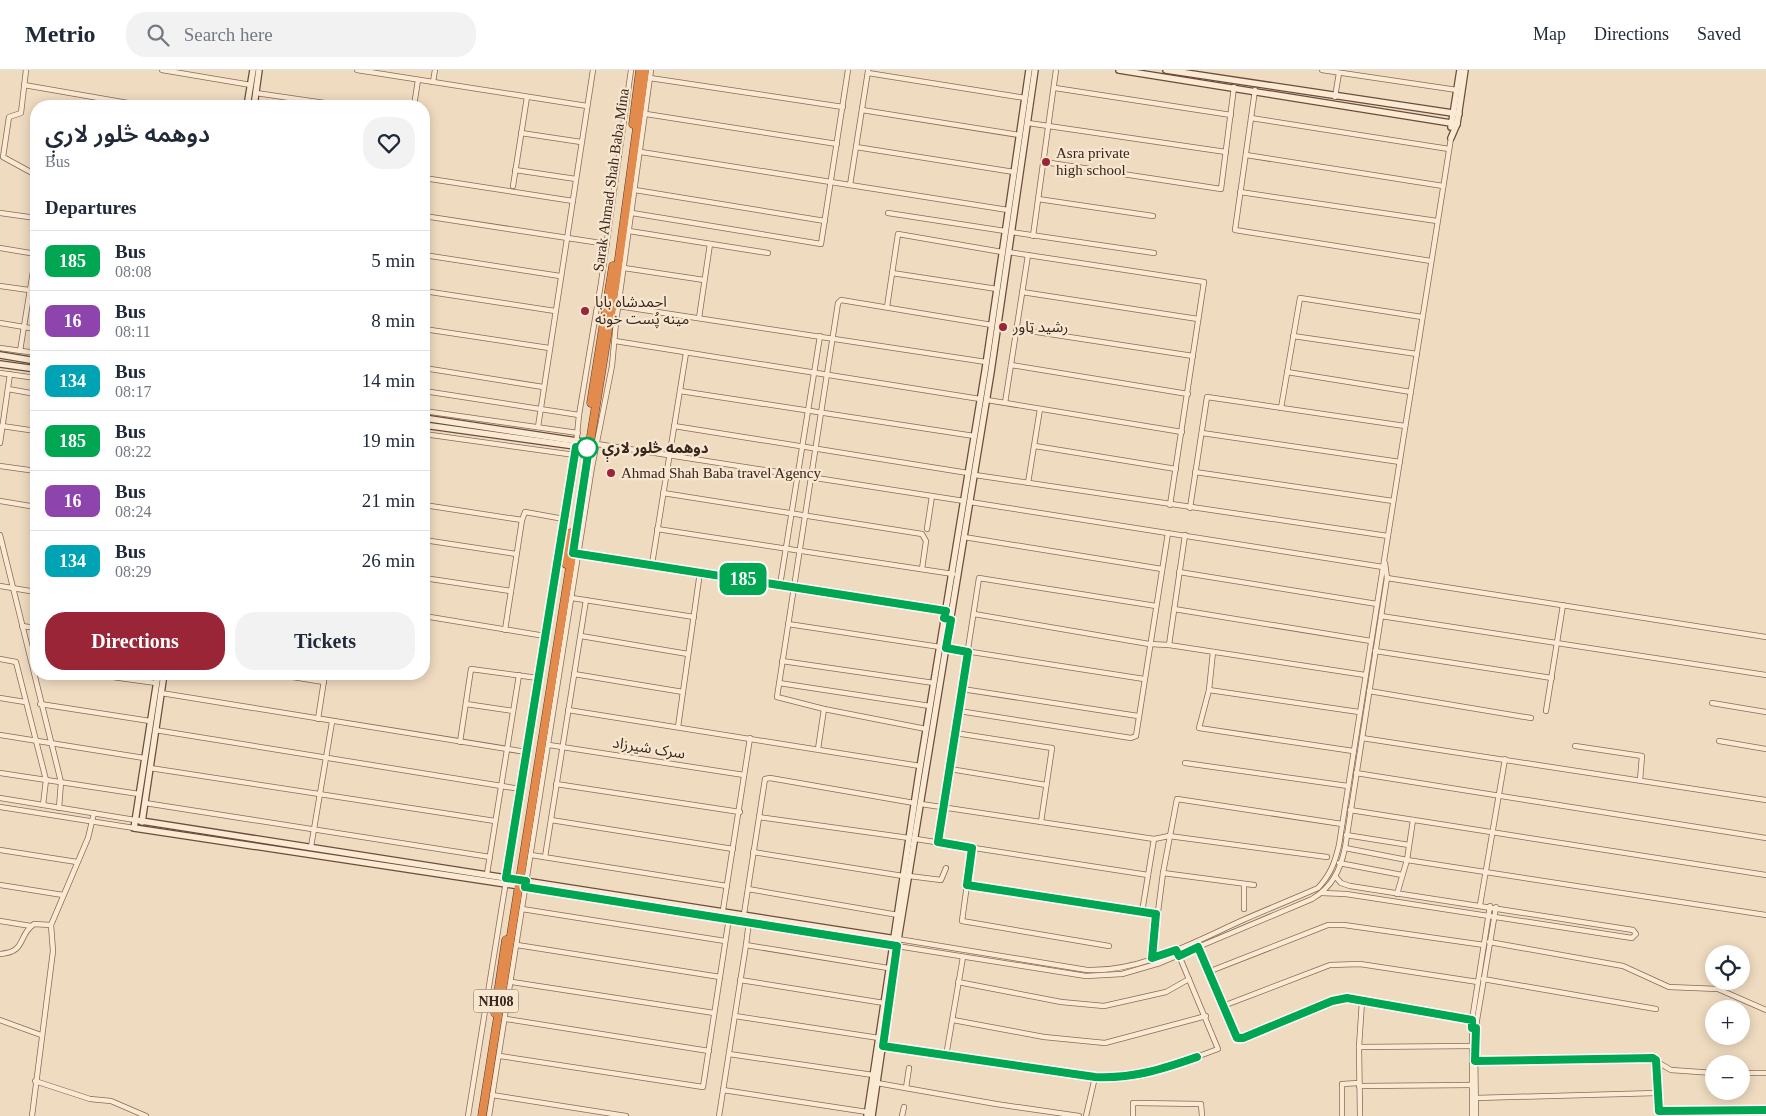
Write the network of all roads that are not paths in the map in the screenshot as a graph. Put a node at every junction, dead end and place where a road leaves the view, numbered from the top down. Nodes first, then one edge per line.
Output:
1 (26, 70) edge
2 (162, 70) edge
3 (253, 70) edge
4 (259, 70) edge
5 (357, 70) edge
6 (435, 70) edge
7 (593, 70) edge
8 (631, 70) edge
9 (640, 70) edge
10 (645, 70) edge
11 (651, 70) edge
12 (848, 70) edge
13 (1029, 70) edge
14 (1035, 70) edge
15 (1056, 70) edge
16 (1118, 70) edge
17 (1166, 70) edge
18 (1217, 70) edge
19 (1322, 70) edge
20 (1460, 70) edge
21 (1465, 70) edge
22 (868, 71) edge
23 (1196, 72) edge
24 (1339, 73) junction
25 (650, 78) junction
26 (1216, 78) junction
27 (418, 80) junction
28 (433, 82) junction
29 (251, 84) junction
30 (24, 85) junction
31 (1234, 87) junction
32 (1055, 88) junction
33 (1255, 90) junction
34 (1457, 90) junction
35 (256, 93) junction
36 (527, 97) junction
37 (1335, 97) junction
38 (1025, 98) junction
39 (111, 100) edge
40 (248, 100) edge
41 (255, 100) edge
42 (303, 100) edge
43 (415, 100) edge
44 (587, 106) junction
45 (842, 107) junction
46 (862, 110) junction
47 (1456, 113) junction
48 (646, 114) junction
49 (1231, 115) junction
50 (1251, 118) junction
51 (1028, 124) junction
52 (1454, 124) junction
53 (1049, 127) junction
54 (521, 133) junction
55 (1019, 135) junction
56 (1451, 138) joint
57 (581, 142) junction
58 (837, 144) junction
59 (856, 147) junction
60 (1449, 149) junction
61 (641, 152) junction
62 (1226, 152) junction
63 (1246, 155) junction
64 (1, 156) edge
65 (1044, 162) junction
66 (515, 170) junction
67 (30, 172) edge
68 (1014, 172) junction
69 (430, 179) edge
70 (576, 179) junction
71 (831, 181) junction
72 (850, 185) junction
73 (513, 186) dead end
74 (1443, 186) junction
75 (635, 190) junction
76 (1240, 192) junction
77 (1038, 199) junction
78 (573, 201) junction
79 (1008, 210) junction
80 (0, 213) edge
81 (632, 213) junction
82 (888, 213) dead end
83 (1153, 216) dead end
84 (30, 217) edge
85 (430, 217) edge
86 (825, 221) junction
87 (1437, 221) junction
88 (629, 231) junction
89 (1008, 232) junction
90 (1033, 236) junction
91 (567, 238) junction
92 (607, 244) junction
93 (710, 244) junction
94 (0, 248) edge
95 (30, 252) edge
96 (1005, 252) junction
97 (768, 253) dead end
98 (1154, 253) dead end
99 (1028, 255) junction
100 (430, 256) edge
101 (1431, 261) junction
102 (624, 268) junction
103 (892, 273) junction
104 (560, 276) junction
105 (704, 280) junction
106 (0, 286) edge
107 (997, 289) junction
108 (30, 290) joint
109 (430, 292) edge
110 (1022, 292) junction
111 (618, 306) junction
112 (887, 307) junction
113 (555, 311) junction
114 (1422, 317) junction
115 (698, 318) junction
116 (1198, 319) junction
117 (0, 323) edge
118 (992, 325) junction
119 (24, 327) junction
120 (30, 328) edge
121 (430, 329) edge
122 (1017, 329) junction
123 (820, 336) junction
124 (1293, 336) junction
125 (833, 338) junction
126 (615, 342) junction
127 (0, 348) edge
128 (549, 348) junction
129 (20, 351) junction
130 (30, 352) edge
131 (686, 352) junction
132 (1417, 354) junction
133 (0, 356) edge
134 (1193, 356) junction
135 (30, 360) edge
136 (986, 362) junction
137 (0, 364) edge
138 (1011, 365) junction
139 (30, 368) edge
140 (430, 369) edge
141 (0, 372) edge
142 (1287, 372) junction
143 (814, 373) junction
144 (10, 374) junction
145 (827, 375) junction
146 (30, 377) edge
147 (543, 387) junction
148 (8, 389) junction
149 (680, 391) junction
150 (430, 392) edge
151 (1410, 392) junction
152 (30, 393) edge
153 (1188, 394) junction
154 (984, 399) junction
155 (1005, 403) junction
156 (1282, 408) junction
157 (1040, 409) junction
158 (539, 410) junction
159 (808, 410) junction
160 (430, 412) edge
161 (822, 412) junction
162 (579, 415) junction
163 (430, 419) edge
164 (2, 426) junction
165 (430, 426) edge
166 (674, 426) junction
167 (1405, 426) junction
168 (538, 427) junction
169 (30, 430) edge
170 (1182, 432) junction
171 (578, 433) junction
172 (1202, 433) junction
173 (430, 435) edge
174 (974, 436) junction
175 (0, 443) edge
176 (585, 445) junction
177 (1035, 446) junction
178 (802, 448) junction
179 (816, 450) junction
180 (670, 454) junction
181 (575, 455) junction
182 (1400, 462) junction
183 (0, 466) edge
184 (1176, 469) junction
185 (30, 470) edge
186 (1195, 472) junction
187 (798, 474) junction
188 (971, 474) junction
189 (812, 476) junction
190 (1028, 483) junction
191 (664, 493) junction
192 (932, 496) junction
193 (0, 501) edge
194 (967, 501) junction
195 (1393, 501) junction
196 (30, 505) edge
197 (1170, 505) junction
198 (430, 506) edge
199 (1190, 508) junction
200 (792, 513) junction
201 (805, 516) junction
202 (564, 519) junction
203 (522, 520) junction
204 (657, 529) junction
205 (927, 529) dead end
206 (1168, 533) junction
207 (0, 535) edge
208 (1185, 536) junction
209 (1388, 536) junction
210 (964, 538) junction
211 (430, 541) edge
212 (786, 550) junction
213 (799, 552) junction
214 (516, 554) junction
215 (576, 554) junction
216 (652, 564) junction
217 (1384, 567) junction
218 (922, 569) junction
219 (1162, 569) junction
220 (700, 572) junction
221 (1179, 572) junction
222 (952, 574) junction
223 (572, 578) junction
224 (1387, 578) junction
225 (430, 579) edge
226 (780, 585) junction
227 (0, 586) edge
228 (794, 587) junction
229 (12, 588) junction
230 (30, 591) edge
231 (511, 591) junction
232 (572, 598) junction
233 (586, 600) junction
234 (1377, 604) junction
235 (1563, 605) junction
236 (1156, 606) junction
237 (1174, 609) junction
238 (946, 611) junction
239 (974, 614) junction
240 (1381, 616) junction
241 (430, 617) edge
242 (694, 617) junction
243 (948, 619) junction
244 (788, 624) junction
245 (22, 626) junction
246 (30, 627) edge
247 (505, 630) junction
248 (545, 636) junction
249 (580, 636) junction
250 (1766, 637) edge
251 (1371, 641) junction
252 (1557, 643) junction
253 (1149, 644) junction
254 (1169, 645) junction
255 (943, 648) junction
256 (1375, 651) junction
257 (968, 652) junction
258 (1213, 652) junction
259 (30, 653) edge
260 (688, 654) junction
261 (0, 659) edge
262 (782, 661) junction
263 (574, 674) junction
264 (519, 675) junction
265 (1365, 675) junction
266 (1766, 675) edge
267 (538, 678) junction
268 (1552, 678) junction
269 (1144, 679) junction
270 (36, 680) edge
271 (135, 680) edge
272 (157, 680) edge
273 (163, 680) edge
274 (312, 680) edge
275 (324, 682) joint
276 (156, 683) junction
277 (779, 683) junction
278 (934, 683) junction
279 (962, 689) junction
280 (1209, 690) junction
281 (1369, 690) junction
282 (683, 692) junction
283 (161, 693) junction
284 (0, 698) edge
285 (25, 702) junction
286 (1712, 703) dead end
287 (40, 704) junction
288 (466, 704) junction
289 (930, 706) junction
290 (824, 709) junction
291 (568, 710) junction
292 (512, 711) junction
293 (959, 711) junction
294 (1546, 711) dead end
295 (1359, 712) junction
296 (1766, 712) edge
297 (1138, 716) junction
298 (1531, 718) dead end
299 (318, 719) junction
300 (150, 721) junction
301 (332, 722) junction
302 (678, 727) junction
303 (926, 729) junction
304 (155, 730) junction
305 (956, 733) junction
306 (0, 735) edge
307 (750, 738) junction
308 (1362, 738) junction
309 (36, 741) junction
310 (1719, 741) dead end
311 (460, 742) junction
312 (50, 743) junction
313 (549, 744) junction
314 (1575, 746) dead end
315 (563, 747) junction
316 (1766, 748) edge
317 (506, 749) junction
318 (818, 749) junction
319 (1353, 751) junction
320 (526, 752) junction
321 (326, 757) junction
322 (144, 758) junction
323 (1505, 759) junction
324 (1184, 763) dead end
325 (920, 766) junction
326 (150, 768) junction
327 (950, 769) junction
328 (0, 773) edge
329 (1356, 773) junction
330 (744, 775) junction
331 (46, 780) junction
332 (1640, 780) junction
333 (61, 782) junction
334 (556, 784) junction
335 (1046, 784) junction
336 (501, 786) junction
337 (1348, 786) junction
338 (520, 789) junction
339 (139, 794) junction
340 (320, 795) junction
341 (1500, 797) junction
342 (0, 798) edge
343 (1766, 800) edge
344 (144, 803) junction
345 (914, 803) junction
346 (922, 804) junction
347 (43, 805) junction
348 (944, 807) junction
349 (0, 808) edge
350 (59, 808) junction
351 (1350, 810) junction
352 (740, 812) junction
353 (94, 813) junction
354 (759, 817) junction
355 (139, 820) junction
356 (551, 820) junction
357 (1413, 820) junction
358 (93, 822) junction
359 (495, 822) junction
360 (1041, 822) junction
361 (1342, 824) junction
362 (134, 828) junction
363 (141, 829) junction
364 (314, 829) junction
365 (1494, 833) junction
366 (1346, 835) junction
367 (1169, 836) junction
368 (1766, 838) edge
369 (912, 839) junction
370 (1154, 839) junction
371 (938, 842) junction
372 (1409, 845) junction
373 (312, 847) junction
374 (972, 848) junction
375 (1345, 848) junction
376 (733, 849) junction
377 (0, 850) edge
378 (753, 852) junction
379 (531, 855) junction
380 (490, 857) junction
381 (545, 857) junction
382 (1327, 857) dead end
383 (1407, 860) junction
384 (77, 862) junction
385 (1335, 862) junction
386 (1341, 864) junction
387 (946, 868) dead end
388 (1487, 872) junction
389 (487, 874) junction
390 (1162, 874) junction
391 (1402, 875) junction
392 (1766, 875) edge
393 (906, 876) junction
394 (1148, 876) junction
395 (1336, 876) junction
396 (506, 880) junction
397 (521, 883) junction
398 (1244, 884) junction
399 (0, 885) edge
400 (967, 885) junction
401 (1254, 885) dead end
402 (727, 886) junction
403 (748, 889) junction
404 (1322, 893) junction
405 (1397, 894) junction
406 (63, 895) junction
407 (1480, 905) junction
408 (1493, 907) junction
409 (522, 909) junction
410 (1244, 909) dead end
411 (723, 910) junction
412 (714, 912) junction
413 (1142, 912) junction
414 (744, 914) junction
415 (1156, 914) junction
416 (898, 915) junction
417 (1766, 915) edge
418 (1492, 916) junction
419 (729, 918) junction
420 (0, 920) edge
421 (749, 921) junction
422 (51, 925) junction
423 (31, 926) junction
424 (725, 941) junction
425 (895, 942) junction
426 (1196, 942) junction
427 (1489, 942) junction
428 (517, 945) junction
429 (746, 945) junction
430 (1484, 945) junction
431 (1110, 946) dead end
432 (1198, 947) junction
433 (1176, 950) junction
434 (0, 954) edge
435 (1179, 956) junction
436 (963, 957) junction
437 (1152, 958) junction
438 (888, 968) junction
439 (1208, 972) junction
440 (492, 974) junction
441 (501, 975) junction
442 (720, 977) junction
443 (1190, 979) junction
444 (740, 980) junction
445 (1481, 980) junction
446 (512, 982) junction
447 (958, 982) junction
448 (1362, 1001) junction
449 (884, 1003) junction
450 (1223, 1006) junction
451 (1656, 1009) dead end
452 (1766, 1010) edge
453 (714, 1013) junction
454 (734, 1016) junction
455 (1206, 1016) junction
456 (506, 1019) junction
457 (0, 1020) edge
458 (953, 1020) junction
459 (1472, 1020) junction
460 (1474, 1028) junction
461 (41, 1035) junction
462 (879, 1038) junction
463 (883, 1046) junction
464 (1471, 1046) junction
465 (1359, 1048) junction
466 (709, 1050) junction
467 (729, 1054) junction
468 (500, 1056) junction
469 (946, 1056) junction
470 (1656, 1060) junction
471 (1475, 1061) junction
472 (909, 1068) dead end
473 (1705, 1072) edge
474 (1750, 1073) edge
475 (1766, 1073) edge
476 (873, 1075) junction
477 (1095, 1077) junction
478 (35, 1081) junction
479 (878, 1083) junction
480 (1359, 1084) junction
481 (1471, 1085) junction
482 (906, 1088) junction
483 (723, 1090) junction
484 (1656, 1093) junction
485 (492, 1095) junction
486 (1476, 1098) junction
487 (904, 1107) dead end
488 (1766, 1110) edge
489 (1659, 1113) edge
490 (869, 1115) edge
491 (32, 1116) edge
492 (146, 1116) edge
493 (468, 1116) edge
494 (477, 1116) edge
495 (482, 1116) edge
496 (490, 1116) edge
497 (626, 1116) edge
498 (719, 1116) edge
499 (902, 1116) edge
500 (1079, 1116) edge
501 (1086, 1116) edge
502 (1134, 1116) edge
503 (1202, 1116) edge
504 (1342, 1116) edge
505 (1360, 1116) edge
506 (1472, 1116) edge
507 (1476, 1116) edge

1 - 30 street
2 - 29 street
3 - 29 street
4 - 35 street
5 - 27 street
6 - 28 street
7 - 44 street
8 - 92 street
9 - 176 highway, Sarak Ahmad Shah Baba Mina / NH08
10 - 176 highway, NH08
11 - 25 street
12 - 45 street
13 - 38 street
14 - 51 street
15 - 32 street
16 - 31 street
17 - 23 street
18 - 26 street
19 - 24 street
20 - 34 street
21 - 47 street
22 - 38 street
22 - 46 street
23 - 26 street
24 - 34 street
24 - 37 street
25 - 45 street
25 - 48 street
26 - 37 street
27 - 28 street
27 - 43 street
28 - 36 street
29 - 40 street
30 - 39 street
30 - 64 street
31 - 33 street
31 - 49 street
32 - 49 street
32 - 53 street
33 - 50 street
33 - 52 street
34 - 47 street
35 - 41 street
35 - 42 street
36 - 44 street
36 - 54 street
37 - 47 street
38 - 55 street
44 - 57 street
45 - 58 street
46 - 55 street
46 - 59 street
47 - 52 street
48 - 58 street
48 - 61 street
49 - 62 street
50 - 60 street
50 - 63 street
51 - 53 street
51 - 89 street
52 - 56 street
53 - 62 street
53 - 65 street
54 - 57 street
54 - 66 street
55 - 68 street
56 - 60 street
57 - 70 street
58 - 71 street
59 - 68 street
59 - 72 street
60 - 74 street
61 - 71 street
61 - 75 street
62 - 65 street
63 - 74 street
63 - 76 street
64 - 67 street
65 - 77 street
66 - 70 street
66 - 73 street
68 - 79 street
69 - 78 street
70 - 78 street
71 - 72 street
71 - 86 street
72 - 79 street
74 - 87 street
75 - 81 street
75 - 86 street
76 - 87 street
76 - 101 street
77 - 83 street
77 - 90 street
78 - 91 street
79 - 89 street
80 - 84 street
81 - 86 street
81 - 88 street
82 - 89 street
85 - 91 street
87 - 101 street
88 - 93 street
88 - 102 street
89 - 90 street
89 - 96 street
90 - 98 street
91 - 92 street
91 - 104 street
92 - 162 street
93 - 97 street
93 - 105 street
94 - 95 street
96 - 99 street
96 - 103 street
96 - 107 street
96 - 154 street
99 - 110 street
99 - 116 street
100 - 104 street
101 - 114 street
102 - 105 street
102 - 111 street
103 - 107 street
103 - 112 street
104 - 113 street
105 - 115 street
106 - 108 street
107 - 118 street
108 - 119 street
109 - 113 street
110 - 116 street
110 - 122 street
111 - 115 street
111 - 126 street
112 - 118 street
112 - 125 street
113 - 128 street
114 - 124 street
114 - 132 street
115 - 123 street
116 - 134 street
117 - 119 street
118 - 136 street
119 - 120 street
119 - 129 street
121 - 128 street
122 - 134 street
122 - 138 street
123 - 125 street
123 - 143 street
124 - 132 street
124 - 142 street
125 - 136 street
125 - 145 street
126 - 131 street
126 - 176 street
127 - 129 street
128 - 147 street
129 - 130 street
131 - 143 street
131 - 149 street
132 - 151 street
133 - 135 street
134 - 153 street
136 - 154 street
137 - 139 street
138 - 153 street
138 - 155 street
140 - 147 street
141 - 144 street
142 - 151 street
142 - 156 street
143 - 145 street
143 - 159 street
144 - 146 street
144 - 148 street
145 - 154 street
145 - 161 street
147 - 158 street
148 - 152 street
148 - 164 street
149 - 159 street
149 - 166 street
150 - 158 street
151 - 167 street
153 - 170 street
154 - 155 street
154 - 174 street
154 - 188 street
155 - 157 street
156 - 167 street
156 - 172 street
157 - 170 street
157 - 177 street
158 - 162 street
158 - 168 street
159 - 161 street
159 - 178 street
160 - 168 street
161 - 174 street
161 - 179 street
162 - 171 street
163 - 176 street
164 - 169 street
164 - 175 street
165 - 176 street
166 - 178 street
166 - 180 street
167 - 182 street
168 - 171 street
170 - 184 street
171 - 176 street
172 - 182 street
172 - 186 street
173 - 181 street
174 - 188 street
176 - 180 street
176 - 181 street
176 - 215 highway, NH08
176 - 397 highway, Sarak Ahmad Shah Baba Mina / NH08
177 - 184 street
177 - 190 street
178 - 179 street
178 - 187 street
179 - 188 street
179 - 189 street
180 - 187 street
180 - 191 street
181 - 202 street
182 - 195 street
183 - 185 street
184 - 197 street
186 - 195 street
186 - 199 street
187 - 189 street
187 - 200 street
188 - 190 street
188 - 194 street
189 - 192 street
189 - 201 street
190 - 197 street
191 - 200 street
191 - 204 street
192 - 194 street
192 - 205 street
193 - 196 street
194 - 206 street
194 - 210 street
194 - 222 street
195 - 209 street
197 - 199 street
198 - 203 street
199 - 209 street
200 - 201 street
200 - 212 street
201 - 213 street
201 - 218 street
202 - 203 street
202 - 248 street
203 - 214 street
204 - 212 street
204 - 216 street
206 - 208 street
206 - 219 street
207 - 229 street
208 - 217 street
208 - 221 street
209 - 217 street
210 - 219 street
210 - 243 street
211 - 214 street
212 - 213 street
212 - 226 street
213 - 218 street
213 - 228 street
214 - 231 street
215 - 216 street
215 - 223 highway, NH08
216 - 220 street
217 - 224 street
217 - 234 street
218 - 222 street
219 - 236 street
220 - 226 street
220 - 242 street
221 - 234 street
221 - 237 street
222 - 238 street
223 - 232 street
223 - 397 highway, NH08
224 - 235 street
224 - 240 street
225 - 231 street
226 - 228 street
227 - 229 street
228 - 238 street
228 - 244 street
229 - 230 street
229 - 245 street
231 - 247 street
232 - 233 street
232 - 313 street
233 - 242 street
233 - 249 street
234 - 251 street
235 - 250 street
235 - 252 street
236 - 239 street
236 - 253 street
237 - 251 street
237 - 254 street
238 - 243 street
239 - 253 street
239 - 257 street
240 - 252 street
240 - 256 street
241 - 247 street
242 - 260 street
243 - 255 street
244 - 255 street
244 - 262 street
245 - 246 street
245 - 259 street
247 - 248 street
248 - 267 street
249 - 260 street
249 - 263 street
251 - 265 street
252 - 266 street
252 - 268 street
253 - 254 street
253 - 269 street
254 - 258 street
255 - 257 street
255 - 278 street
255 - 346 street
256 - 268 street
256 - 281 street
257 - 269 street
257 - 279 street
258 - 265 street
258 - 280 street
260 - 282 street
261 - 285 street
262 - 277 street
262 - 278 street
263 - 282 street
263 - 291 street
264 - 267 street
264 - 288 street
264 - 292 street
265 - 295 street
267 - 320 street
268 - 294 street
269 - 297 street
270 - 287 street
271 - 276 street
272 - 276 street
273 - 283 street
274 - 275 street
275 - 299 street
276 - 300 street
277 - 289 street
277 - 290 street
278 - 289 street
279 - 293 street
279 - 297 street
280 - 295 street
280 - 319 street
281 - 298 street
281 - 308 street
282 - 302 street
283 - 299 street
283 - 304 street
284 - 285 street
285 - 309 street
286 - 296 street
287 - 300 street
287 - 312 street
288 - 292 street
288 - 311 street
289 - 303 street
290 - 303 street
290 - 318 street
291 - 302 street
291 - 315 street
292 - 317 street
293 - 297 street
293 - 305 street
295 - 319 street
299 - 301 street
300 - 322 street
301 - 311 street
301 - 321 street
302 - 307 street
303 - 325 street
304 - 321 street
304 - 326 street
305 - 327 street
305 - 335 street
306 - 309 street
307 - 318 street
307 - 330 street
308 - 323 street
308 - 329 street
309 - 312 street
309 - 331 street
310 - 316 street
311 - 317 street
312 - 322 street
312 - 333 street
313 - 315 street, سرک شیرزاد
313 - 379 street
314 - 332 street
315 - 330 street, سرک شیرزاد
315 - 334 street
317 - 320 street
317 - 336 street
318 - 325 street
319 - 337 street
320 - 338 street
321 - 336 street
321 - 340 street
322 - 339 street
323 - 332 street
323 - 341 street
324 - 337 street
325 - 345 street
326 - 340 street
326 - 344 street
327 - 335 street
327 - 348 street
328 - 331 street
329 - 341 street
329 - 351 street
330 - 352 street
331 - 333 street
331 - 347 street
332 - 343 street
333 - 339 street
333 - 350 street
334 - 352 street
334 - 356 street
335 - 360 street
336 - 338 street
336 - 359 street
337 - 361 street
338 - 396 street
339 - 355 street
340 - 359 street
340 - 364 street
341 - 365 street
341 - 368 street
342 - 347 street
344 - 355 street
344 - 364 street
345 - 354 street
345 - 369 street
346 - 348 street
346 - 369 street
347 - 350 street
348 - 360 street
348 - 371 street
349 - 358 street
350 - 353 street
351 - 357 street
351 - 366 street
352 - 376 street
353 - 355 street
353 - 358 street
354 - 369 street
354 - 378 street
355 - 362 street
355 - 363 street
355 - 373 street
356 - 376 street
356 - 381 street
357 - 365 street
357 - 372 street
358 - 362 street
358 - 384 street
359 - 380 street
360 - 370 street
361 - 367 street
361 - 385 street
362 - 363 street
363 - 396 street
364 - 373 street
364 - 380 street
365 - 388 street
365 - 392 street
366 - 372 street
366 - 375 street
367 - 370 street
367 - 382 street
367 - 390 street
369 - 371 street
369 - 393 street
370 - 394 street
371 - 374 street
372 - 383 street
373 - 389 street
374 - 394 street
374 - 400 street
375 - 383 street
375 - 386 street
376 - 402 street
377 - 384 street
378 - 393 street
378 - 403 street
379 - 381 street
379 - 397 street
380 - 389 street
381 - 402 street
383 - 388 street
383 - 391 street
384 - 406 street
385 - 386 street
385 - 426 street
386 - 391 street
386 - 395 street
387 - 393 street
388 - 407 street
388 - 417 street
389 - 396 street
390 - 398 street
390 - 415 street
391 - 405 street
393 - 416 street
393 - 425 street
394 - 413 street
395 - 404 street
395 - 405 street
396 - 397 street
396 - 440 street
397 - 409 street
397 - 412 street
397 - 441 highway, NH08
397 - 495 highway, NH08
398 - 401 street
398 - 410 street
399 - 406 street
400 - 413 street
400 - 431 street
402 - 411 street
403 - 414 street
403 - 416 street
404 - 418 street
404 - 432 street
405 - 407 street
406 - 422 street
407 - 408 street
408 - 418 street
408 - 418 street
409 - 424 street
409 - 428 street
411 - 412 street
411 - 414 street
412 - 419 street
413 - 415 street
414 - 425 street
415 - 437 street
416 - 425 street
418 - 427 street
418 - 430 street
419 - 421 street
419 - 424 street
420 - 423 street
421 - 425 street
421 - 429 street
422 - 423 street
422 - 461 street
423 - 434 street
424 - 442 street
425 - 436 street
425 - 437 street
425 - 438 street
425 - 463 street
426 - 432 street
426 - 433 street
427 - 445 street
427 - 452 street
428 - 442 street
428 - 446 street
429 - 438 street
429 - 444 street
430 - 439 street
430 - 445 street
432 - 435 street
432 - 439 street
433 - 435 street
433 - 437 street
435 - 436 street
435 - 443 street
436 - 447 street
438 - 449 street
439 - 450 street
440 - 441 highway
440 - 493 street
441 - 494 highway, NH08
442 - 453 street
443 - 447 street
443 - 455 street
444 - 449 street
444 - 454 street
445 - 450 street
445 - 451 street
445 - 459 street
445 - 460 street
446 - 453 street
446 - 456 street
447 - 458 street
448 - 450 street
448 - 459 street
448 - 465 street
449 - 462 street
453 - 466 street
454 - 462 street
454 - 467 street
455 - 458 street
455 - 477 street
456 - 466 street
456 - 468 street
457 - 461 street
458 - 469 street
459 - 460 street
460 - 464 street
460 - 471 street
461 - 478 street
462 - 476 street
463 - 469 street
463 - 479 street
464 - 465 street
464 - 481 street
465 - 480 street
466 - 468 street
467 - 476 street
467 - 483 street
468 - 485 street
469 - 477 street
470 - 471 street
470 - 473 street
470 - 484 street
471 - 486 street
472 - 482 street
474 - 475 street
476 - 490 street
477 - 501 street
478 - 491 street
478 - 492 street
479 - 482 street
479 - 490 street
480 - 481 street
480 - 504 street
480 - 505 street
481 - 506 street
482 - 500 street
483 - 490 street
483 - 498 street
484 - 486 street
484 - 489 street
485 - 496 street
485 - 497 street
486 - 507 street
487 - 499 street
488 - 489 street
502 - 503 street

